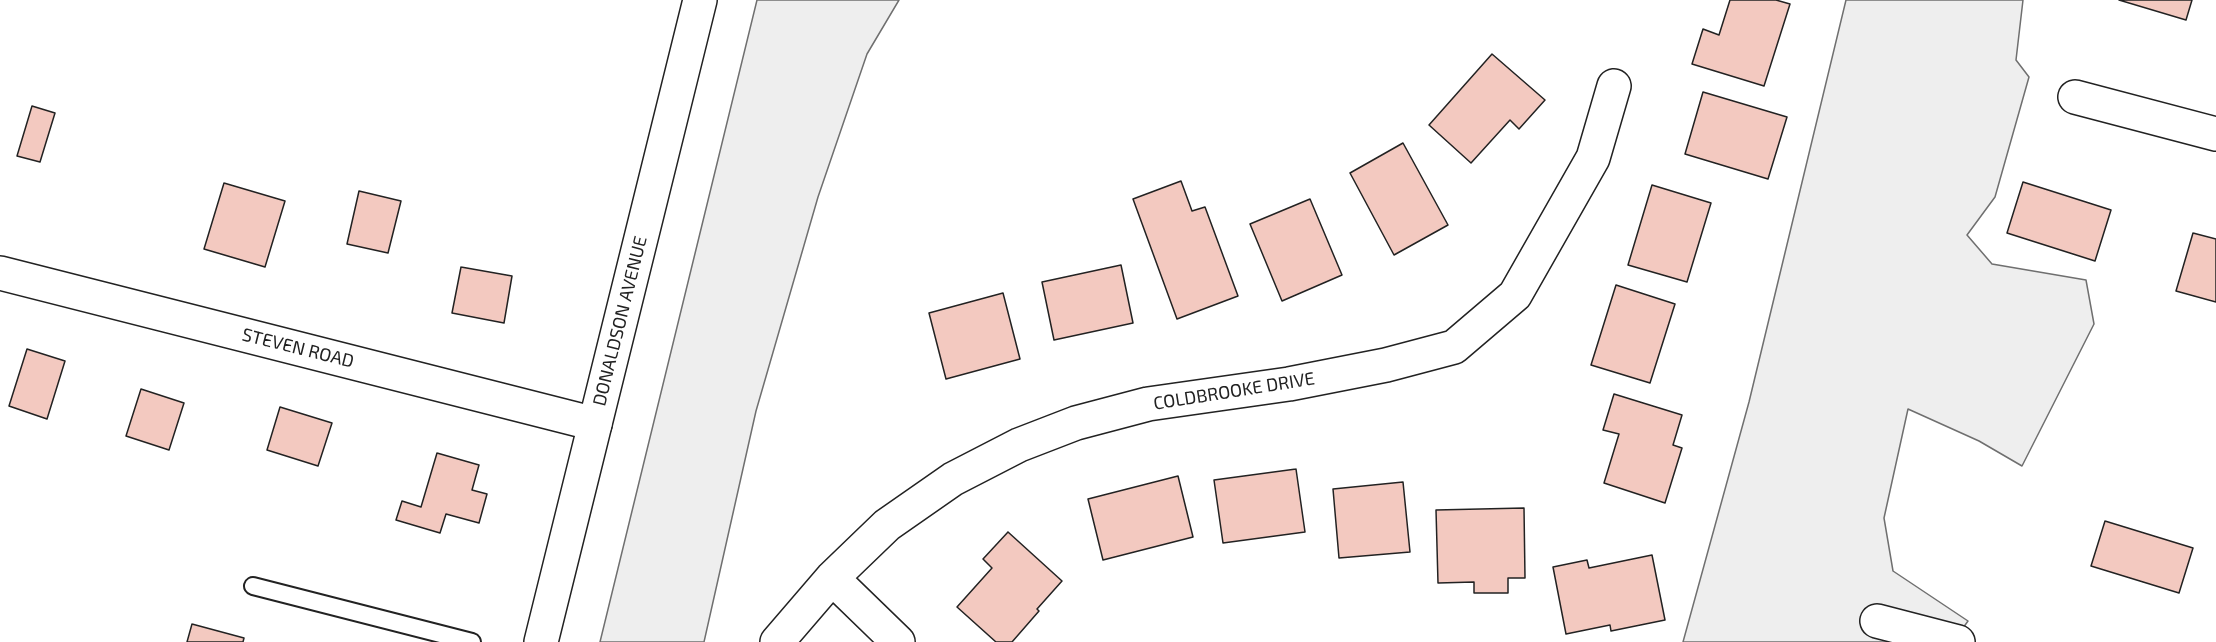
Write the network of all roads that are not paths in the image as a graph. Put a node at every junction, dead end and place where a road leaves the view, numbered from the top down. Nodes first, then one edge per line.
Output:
1 (700, 0) edge
2 (1614, 86) dead end
3 (2075, 97) dead end
4 (2216, 134) edge
5 (0, 273) edge
6 (595, 424) junction
7 (832, 578) junction
8 (253, 586) dead end
9 (1877, 621) dead end
10 (472, 642) edge
11 (541, 642) edge
12 (777, 642) edge
13 (898, 642) edge
14 (1958, 642) edge

1 - 6 street, DONALDSON AVENUE
2 - 7 street, COLDBROOKE DRIVE
3 - 4 street
5 - 6 street, STEVEN ROAD
6 - 11 street, DONALDSON AVENUE
7 - 12 street, COLDBROOKE DRIVE
7 - 13 street
8 - 10 lane
9 - 14 street

